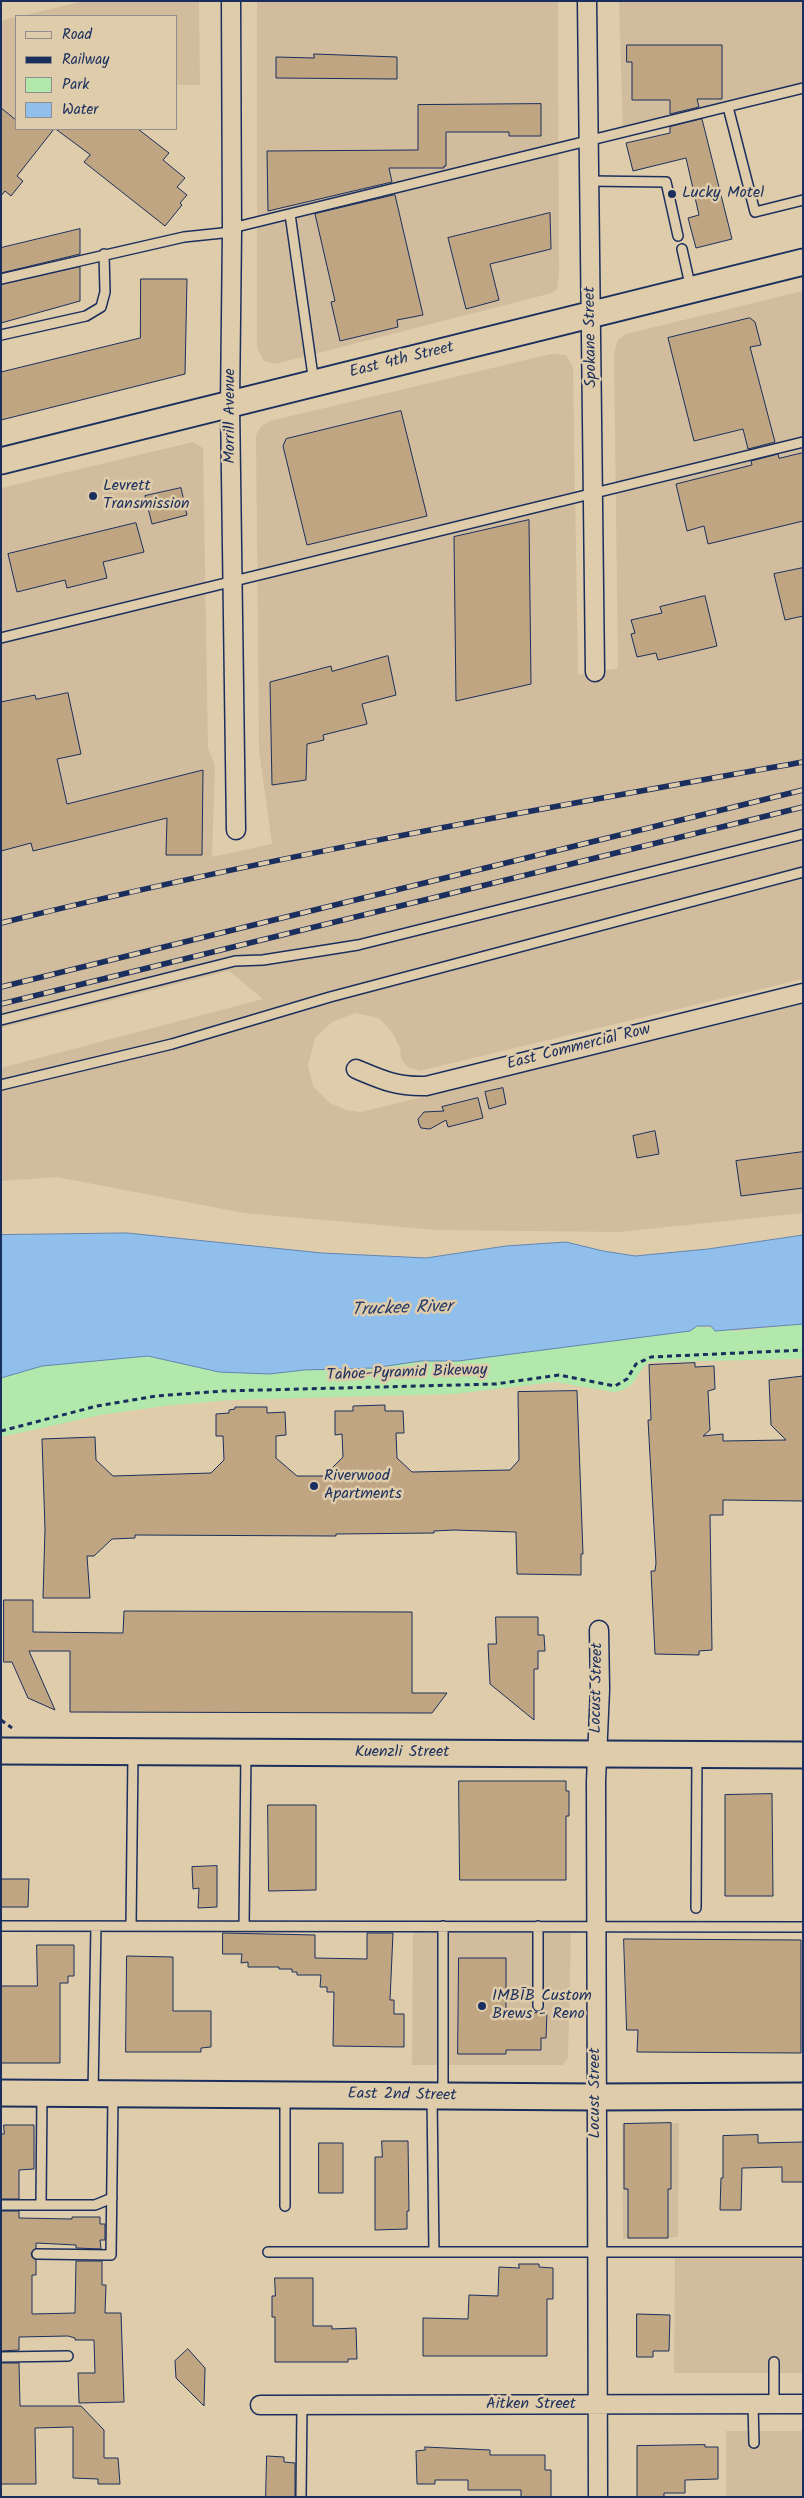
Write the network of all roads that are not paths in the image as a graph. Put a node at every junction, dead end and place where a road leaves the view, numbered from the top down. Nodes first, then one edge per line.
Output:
1 (231, 1) edge
2 (587, 1) edge
3 (803, 88) edge
4 (728, 107) junction
5 (589, 141) junction
6 (589, 181) junction
7 (803, 200) edge
8 (290, 214) junction
9 (232, 230) junction
10 (678, 236) dead end
11 (682, 249) dead end
12 (104, 254) junction
13 (803, 262) edge
14 (1, 279) edge
15 (691, 289) junction
16 (591, 314) junction
17 (1, 335) edge
18 (314, 383) junction
19 (230, 404) junction
20 (803, 442) edge
21 (1, 461) edge
22 (593, 493) junction
23 (232, 581) junction
24 (1, 638) edge
25 (595, 672) dead end
26 (236, 830) dead end
27 (803, 834) edge
28 (803, 872) edge
29 (803, 993) edge
30 (1, 1020) edge
31 (356, 1068) dead end
32 (1, 1085) edge
33 (599, 1630) dead end
34 (1, 1751) edge
35 (133, 1752) junction
36 (246, 1752) junction
37 (596, 1754) junction
38 (697, 1755) junction
39 (803, 1755) edge
40 (696, 1908) dead end
41 (1, 1926) edge
42 (96, 1926) junction
43 (131, 1926) junction
44 (244, 1926) junction
45 (443, 1926) junction
46 (538, 1926) junction
47 (596, 1926) junction
48 (803, 1927) edge
49 (538, 2006) dead end
50 (1, 2093) edge
51 (42, 2093) junction
52 (103, 2093) junction
53 (285, 2095) junction
54 (438, 2096) junction
55 (803, 2096) edge
56 (596, 2097) junction
57 (112, 2198) junction
58 (1, 2205) edge
59 (41, 2205) junction
60 (285, 2206) dead end
61 (268, 2252) dead end
62 (434, 2252) junction
63 (596, 2252) junction
64 (803, 2252) edge
65 (37, 2254) dead end
66 (68, 2356) dead end
67 (1, 2357) edge
68 (774, 2362) dead end
69 (753, 2404) junction
70 (774, 2404) junction
71 (803, 2404) edge
72 (260, 2405) dead end
73 (302, 2405) junction
74 (598, 2405) junction
75 (754, 2443) dead end
76 (301, 2497) edge
77 (598, 2497) edge

1 - 9 street, Morrill Avenue
2 - 5 street, Spokane Street
3 - 4 lane
4 - 5 lane
4 - 7 lane
5 - 6 street, Spokane Street
5 - 8 lane
6 - 10 lane
6 - 16 street, Spokane Street
8 - 9 lane
8 - 18 lane
9 - 12 lane
9 - 19 street, Morrill Avenue
11 - 15 lane
12 - 14 lane
12 - 17 lane
13 - 15 main road, East 4th Street
15 - 16 main road, East 4th Street
16 - 18 main road, East 4th Street
16 - 22 street, Spokane Street
18 - 19 main road, East 4th Street
19 - 21 main road, East 4th Street
19 - 23 street, Morrill Avenue
20 - 22 lane
22 - 23 lane
22 - 25 street, Spokane Street
23 - 24 lane
23 - 26 street, Morrill Avenue
27 - 30 lane
28 - 32 lane
29 - 31 street, East Commercial Row
33 - 37 street, Locust Street
34 - 35 main road, Kuenzli Street
35 - 36 main road, Kuenzli Street
35 - 43 lane
36 - 37 main road, Kuenzli Street
36 - 44 lane
37 - 38 main road, Kuenzli Street
37 - 47 street, Locust Street
38 - 39 main road, Kuenzli Street
38 - 40 lane
41 - 42 lane
42 - 43 lane
42 - 52 lane
43 - 44 lane
44 - 45 lane
45 - 46 lane
45 - 54 lane
46 - 47 lane
46 - 49 lane
47 - 48 lane
47 - 56 street, Locust Street
50 - 51 main road, East 2nd Street
51 - 52 main road, East 2nd Street
51 - 59 lane
52 - 53 main road, East 2nd Street
52 - 57 lane
53 - 54 main road, East 2nd Street
53 - 60 lane
54 - 56 main road, East 2nd Street
54 - 62 lane
55 - 56 main road, East 2nd Street
56 - 63 street, Locust Street
57 - 59 lane
57 - 65 lane
58 - 59 lane
61 - 62 lane
62 - 63 lane
63 - 64 lane
63 - 74 street, Locust Street
66 - 67 lane
68 - 70 lane
69 - 70 street, Aitken Street
69 - 74 street, Aitken Street
69 - 75 lane
70 - 71 street, Aitken Street
72 - 73 street, Aitken Street
73 - 74 street, Aitken Street
73 - 76 lane
74 - 77 street, Locust Street

